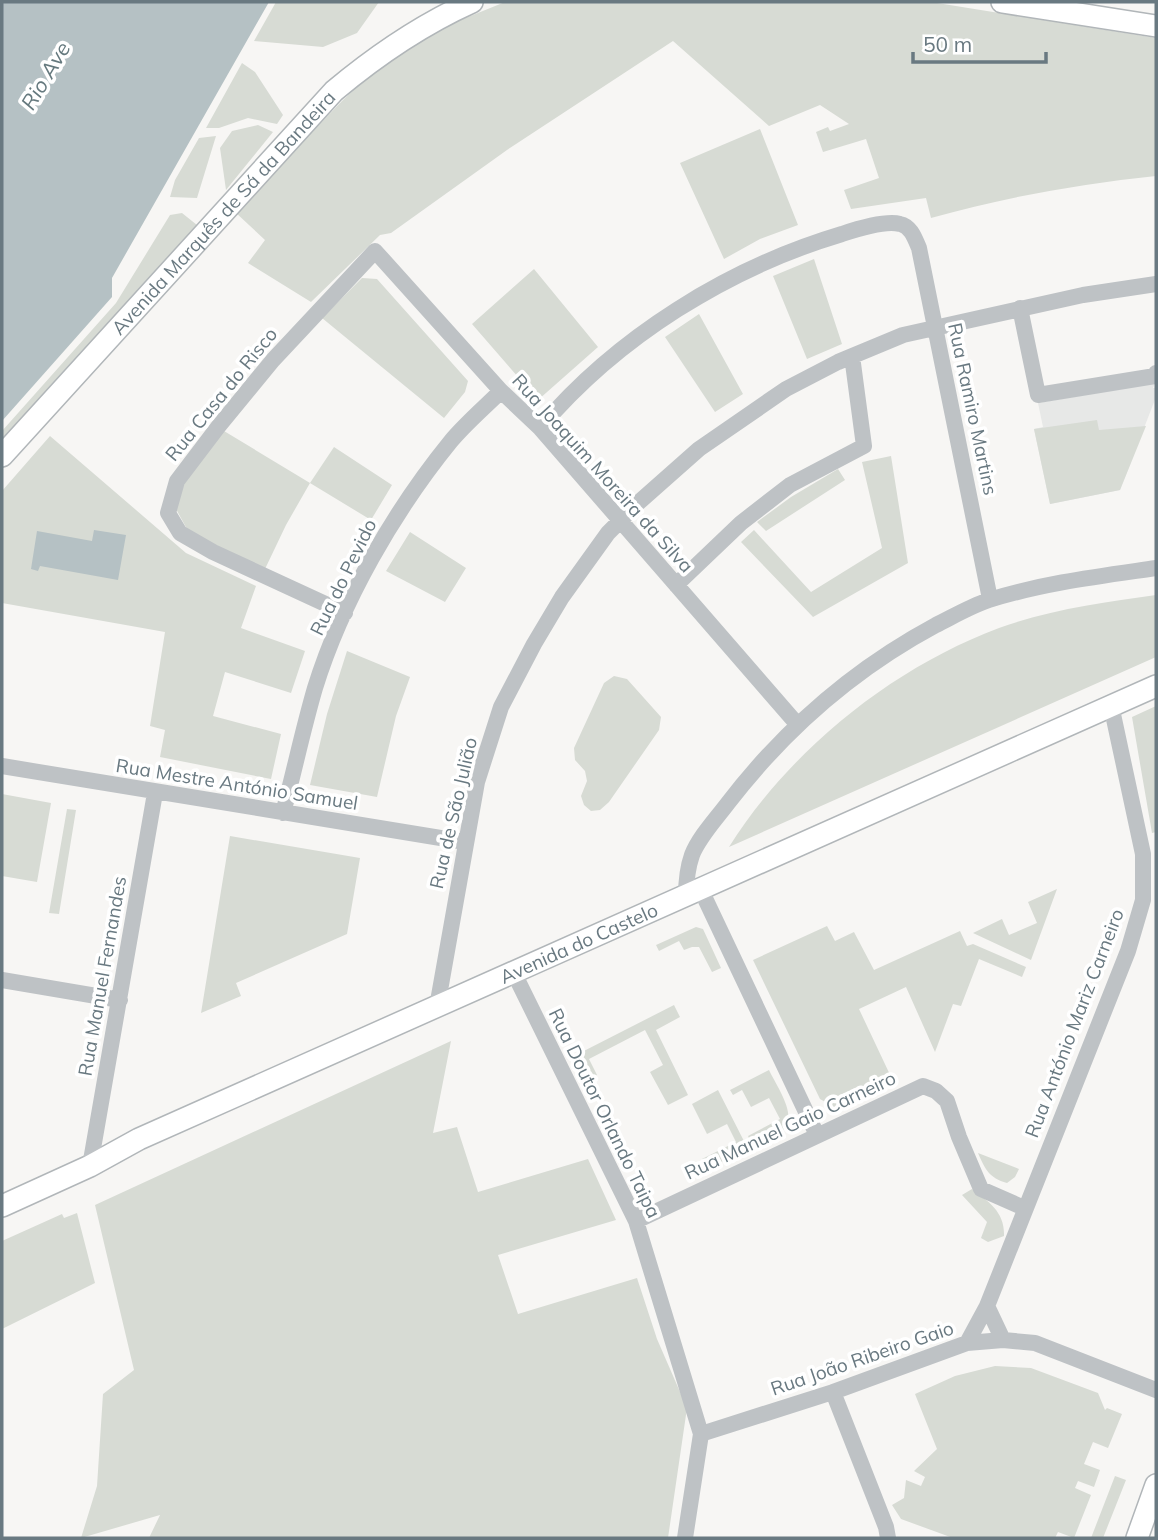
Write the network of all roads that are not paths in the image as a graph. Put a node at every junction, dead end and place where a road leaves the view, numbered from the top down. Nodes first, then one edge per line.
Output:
1 (472, 2) edge
2 (1002, 2) edge
3 (1156, 26) edge
4 (375, 251) joint
5 (1156, 284) edge
6 (1020, 308) junction
7 (934, 328) junction
8 (852, 356) junction
9 (1156, 373) edge
10 (501, 391) junction
11 (540, 428) junction
12 (2, 456) edge
13 (614, 527) junction
14 (1156, 568) edge
15 (676, 585) junction
16 (990, 599) junction
17 (345, 613) junction
18 (1156, 686) edge
19 (1111, 705) junction
20 (797, 724) junction
21 (2, 765) edge
22 (155, 793) junction
23 (283, 813) junction
24 (465, 842) junction
25 (693, 894) junction
26 (514, 973) junction
27 (2, 980) edge
28 (120, 1000) junction
29 (437, 1007) junction
30 (817, 1135) junction
31 (90, 1166) junction
32 (2, 1206) edge
33 (1024, 1208) junction
34 (636, 1221) junction
35 (987, 1306) junction
36 (1003, 1340) junction
37 (967, 1343) junction
38 (1156, 1390) edge
39 (833, 1392) junction
40 (701, 1434) junction
41 (1156, 1485) edge
42 (685, 1538) edge
43 (888, 1538) edge
44 (1137, 1538) edge

1 - 12 street, Avenida Marquês de Sá da Bandeira
2 - 3 street
4 - 10 street, Rua Joaquim Moreira da Silva
4 - 17 street, Rua Casa do Risco
5 - 6 street, Rua de São Julião
6 - 7 street, Rua de São Julião
6 - 9 street
7 - 8 street, Rua de São Julião
7 - 11 street, Rua Ramiro Martins
7 - 16 street, Rua Ramiro Martins
8 - 13 street, Rua de São Julião
8 - 15 street
10 - 11 street, Rua Joaquim Moreira da Silva
10 - 17 street, Rua do Pevido
11 - 13 street, Rua Joaquim Moreira da Silva
13 - 15 street, Rua Joaquim Moreira da Silva
13 - 24 street, Rua de São Julião
14 - 16 street
15 - 20 street, Rua Joaquim Moreira da Silva
16 - 20 street
17 - 23 street, Rua do Pevido
18 - 19 street, Avenida do Castelo
19 - 25 street, Avenida do Castelo
19 - 33 street, Rua António Mariz Carneiro
20 - 25 street
21 - 22 street, Rua Mestre António Samuel
22 - 23 street, Rua Mestre António Samuel
22 - 28 street, Rua Manuel Fernandes
23 - 24 street, Rua Mestre António Samuel
24 - 29 street, Rua de São Julião
25 - 26 street, Avenida do Castelo
25 - 30 street
26 - 29 street, Avenida do Castelo
26 - 34 street, Rua Doutor Orlando Taipa
27 - 28 street
28 - 31 street, Rua Manuel Fernandes
29 - 31 street, Avenida do Castelo
30 - 33 street, Rua Manuel Gaio Carneiro
30 - 34 street, Rua Manuel Gaio Carneiro
31 - 32 street, Avenida do Castelo
33 - 35 street, Rua António Mariz Carneiro
34 - 40 street, Rua Doutor Orlando Taipa
35 - 36 street
35 - 37 street, Rua António Mariz Carneiro
36 - 37 street, Rua João Ribeiro Gaio
36 - 38 street, Rua João Ribeiro Gaio
37 - 39 street, Rua João Ribeiro Gaio
39 - 40 street, Rua João Ribeiro Gaio
39 - 43 street
40 - 42 street
41 - 44 street

